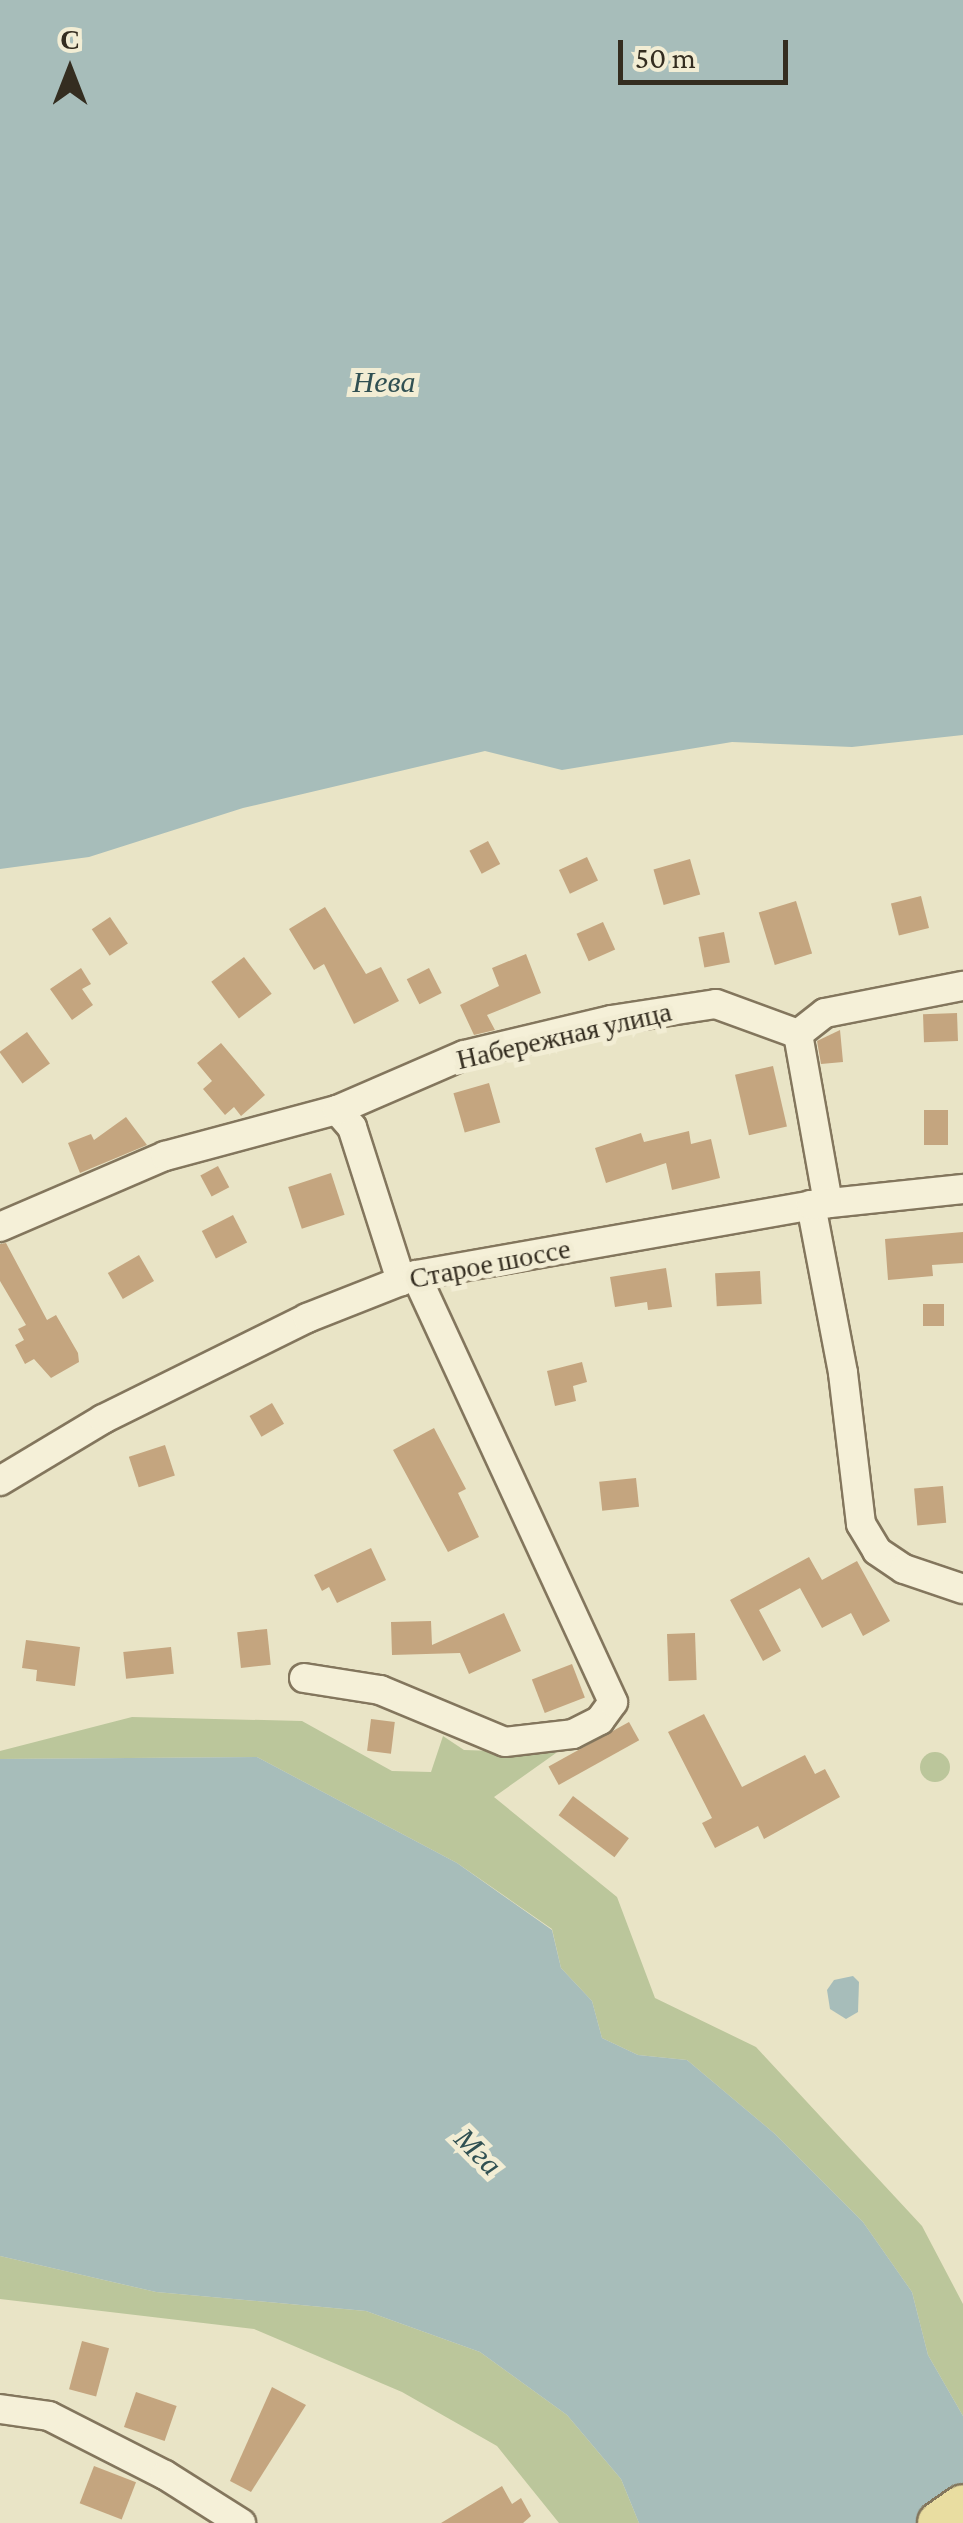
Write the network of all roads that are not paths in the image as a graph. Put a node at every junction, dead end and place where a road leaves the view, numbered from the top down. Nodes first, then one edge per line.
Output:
1 (963, 986) edge
2 (798, 1034) junction
3 (337, 1110) junction
4 (963, 1189) edge
5 (820, 1204) junction
6 (0, 1227) edge
7 (408, 1278) junction
8 (0, 1481) edge
9 (963, 1589) edge
10 (304, 1678) dead end
11 (0, 2408) edge
12 (963, 2506) edge
13 (241, 2523) edge
14 (939, 2523) edge

1 - 2 street
2 - 3 street, Набережная улица
2 - 5 street
3 - 6 street, Набережная улица
3 - 7 street
4 - 5 street, Старое шоссе
5 - 7 street, Старое шоссе
5 - 9 street
7 - 8 street, Старое шоссе
7 - 10 street
11 - 13 street
12 - 14 main road

